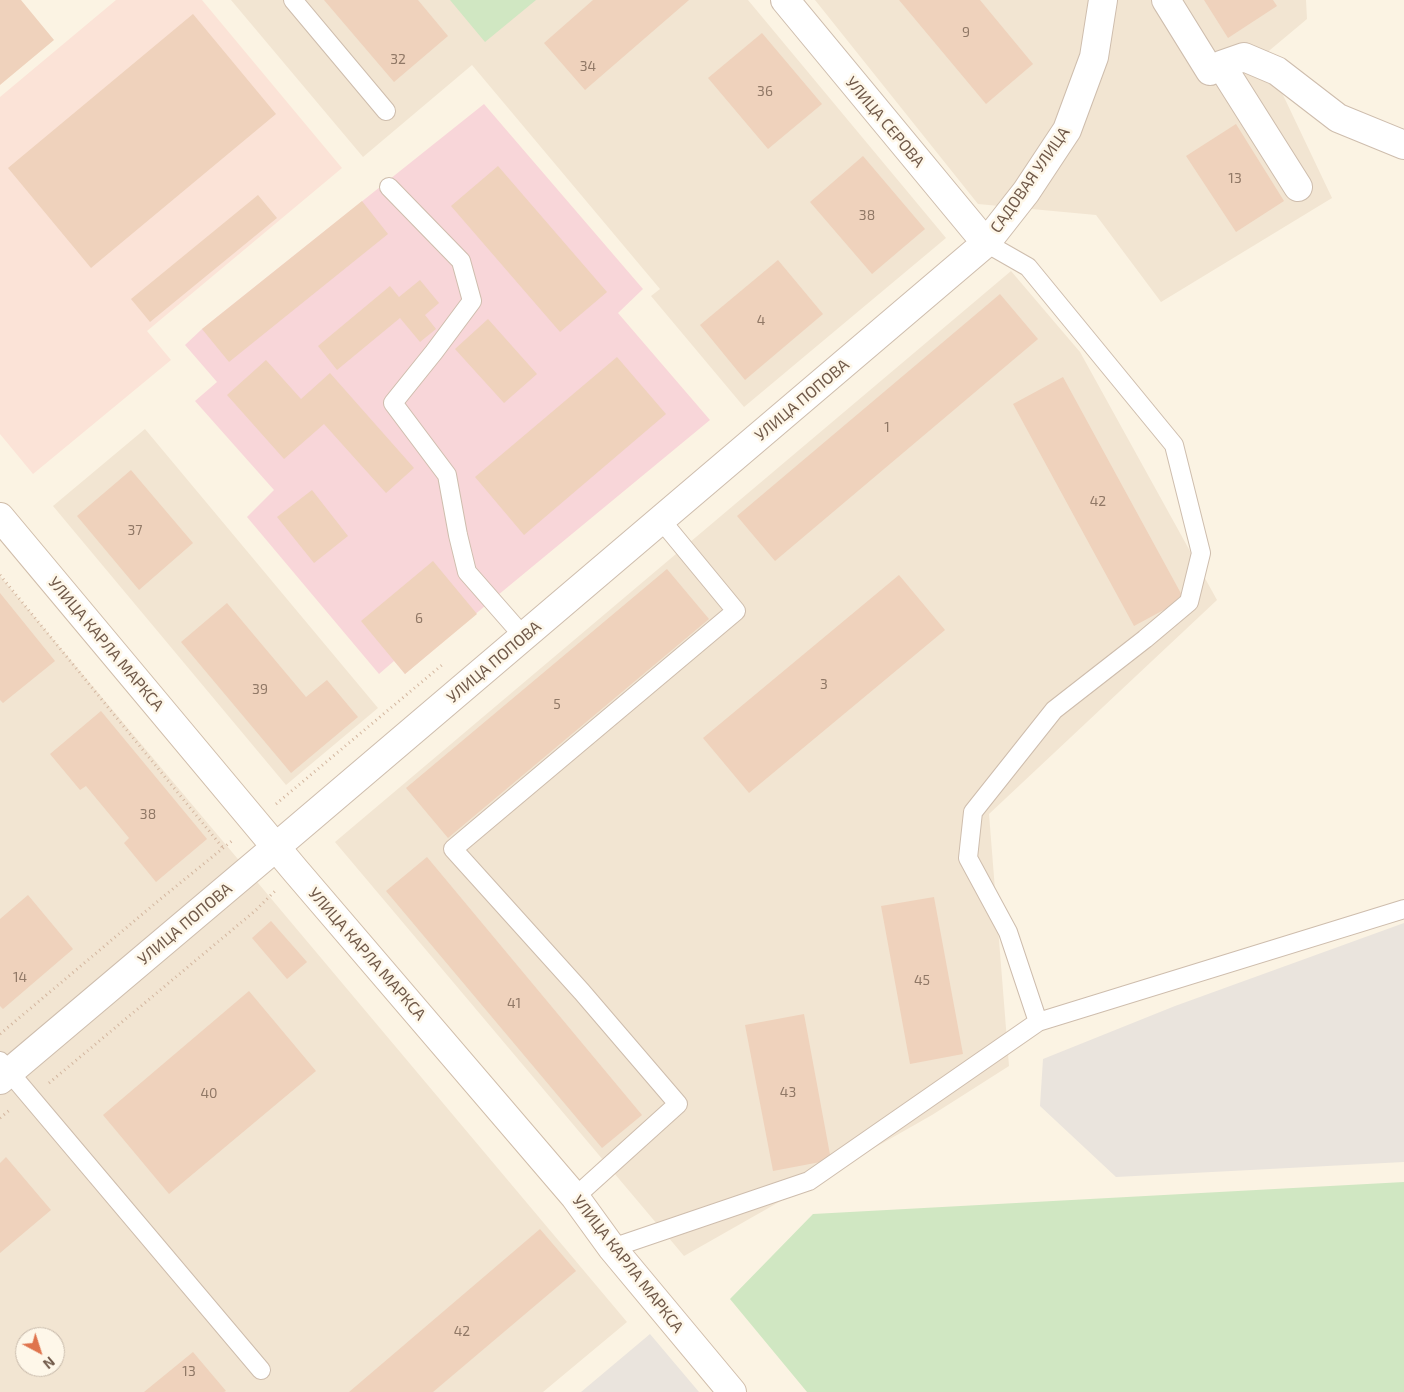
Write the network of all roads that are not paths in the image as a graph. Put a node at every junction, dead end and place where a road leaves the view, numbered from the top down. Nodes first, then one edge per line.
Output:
1 (293, 0) edge
2 (784, 0) edge
3 (1103, 0) edge
4 (1166, 0) edge
5 (1221, 65) junction
6 (386, 111) dead end
7 (1404, 145) edge
8 (389, 187) dead end
9 (1298, 187) dead end
10 (986, 244) junction
11 (0, 517) edge
12 (661, 520) junction
13 (524, 637) junction
14 (276, 847) junction
15 (1404, 909) edge
16 (1038, 1022) junction
17 (3, 1071) edge
18 (576, 1197) junction
19 (612, 1248) junction
20 (261, 1370) dead end
21 (732, 1392) edge

1 - 6 lane
2 - 10 street, УЛИЦА СЕРОВА
3 - 10 street, САДОВАЯ УЛИЦА
4 - 5 street
5 - 7 street
5 - 9 street
8 - 13 lane
10 - 12 street, УЛИЦА ПОПОВА
10 - 16 lane
11 - 14 street, УЛИЦА КАРЛА МАРКСА
12 - 13 street, УЛИЦА ПОПОВА
12 - 18 lane
13 - 14 street, УЛИЦА ПОПОВА
14 - 17 street, УЛИЦА ПОПОВА
14 - 18 street, УЛИЦА КАРЛА МАРКСА
15 - 16 lane
16 - 19 lane
17 - 20 lane
18 - 19 street, УЛИЦА КАРЛА МАРКСА
19 - 21 street, УЛИЦА КАРЛА МАРКСА

